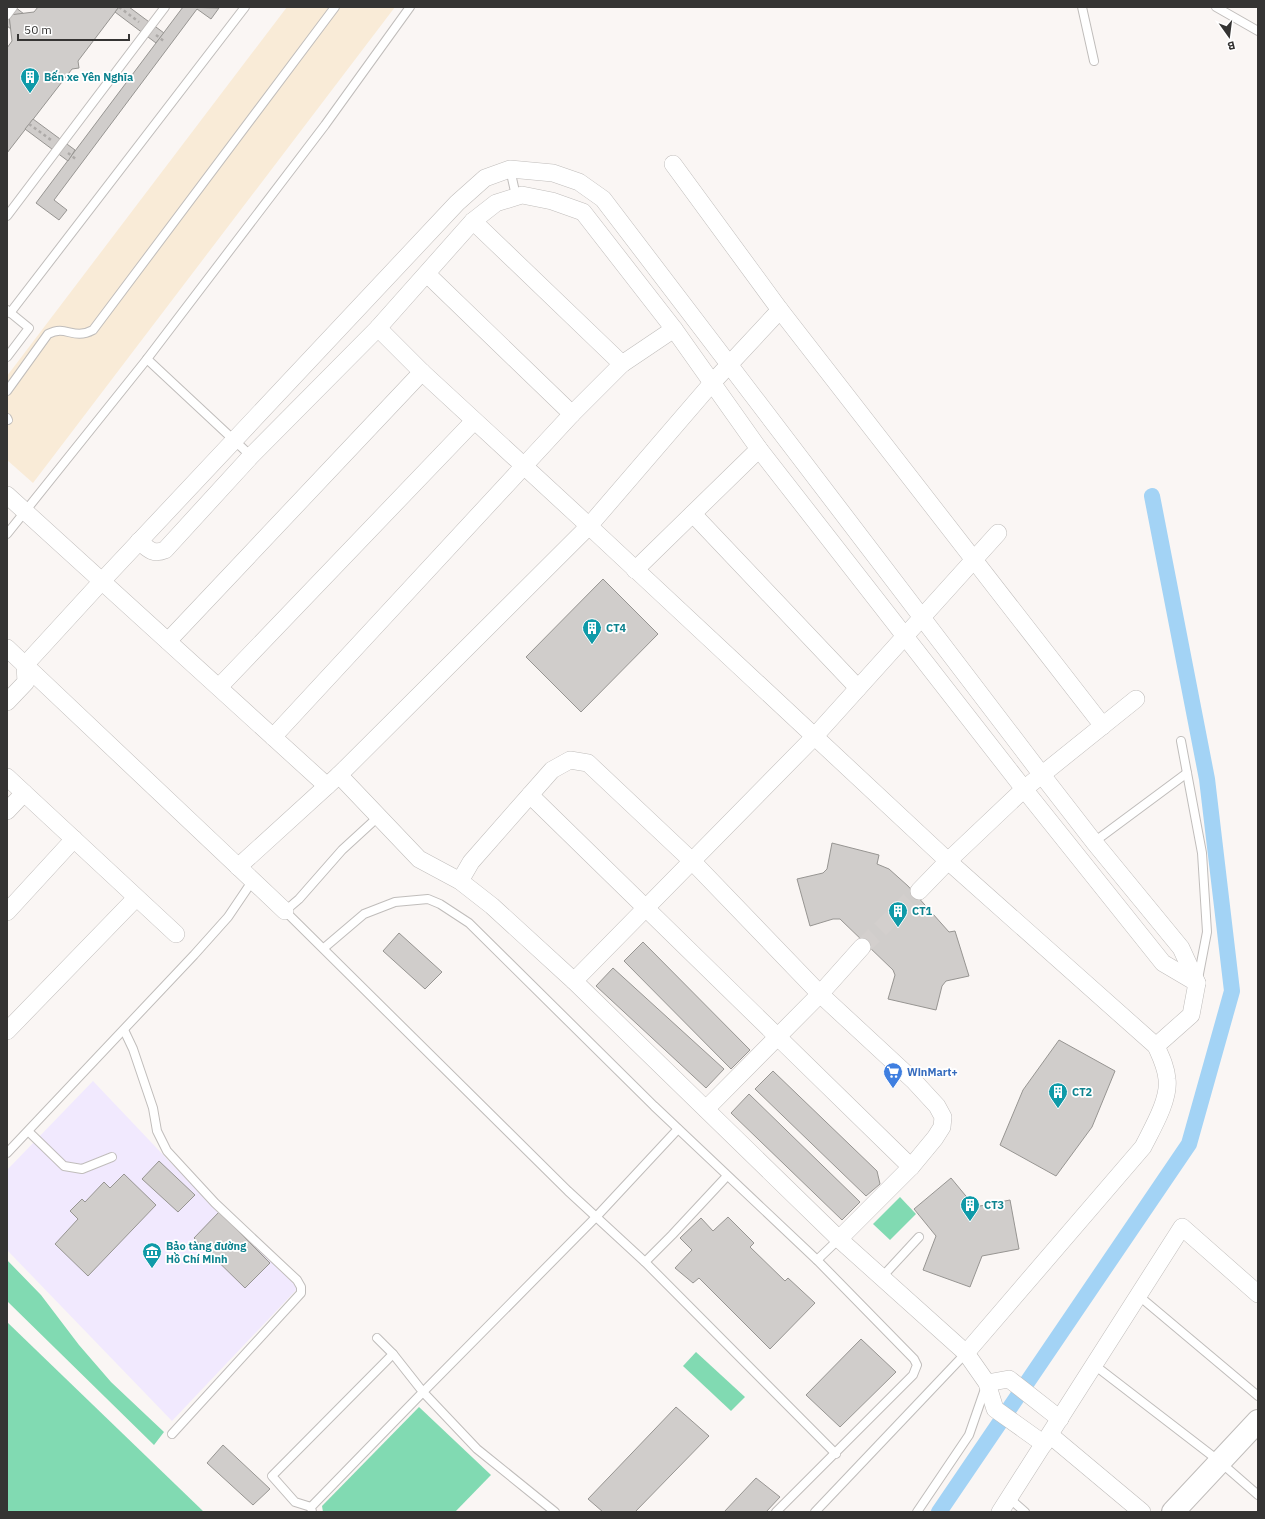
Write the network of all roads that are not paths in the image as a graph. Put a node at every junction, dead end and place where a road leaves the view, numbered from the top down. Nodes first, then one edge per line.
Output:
1 (13, 7) edge
2 (165, 7) edge
3 (245, 7) edge
4 (335, 7) edge
5 (410, 7) edge
6 (1082, 7) edge
7 (1216, 7) edge
8 (7, 15) edge
9 (1258, 31) edge
10 (1094, 61) dead end
11 (673, 164) dead end
12 (510, 169) junction
13 (516, 196) junction
14 (7, 216) edge
15 (473, 221) junction
16 (427, 274) junction
17 (780, 310) junction
18 (9, 311) edge
19 (378, 328) junction
20 (674, 329) junction
21 (7, 357) edge
22 (147, 359) junction
23 (622, 364) junction
24 (729, 365) junction
25 (422, 372) junction
26 (712, 383) junction
27 (7, 392) edge
28 (572, 414) junction
29 (474, 421) junction
30 (234, 440) junction
31 (759, 450) junction
32 (251, 456) junction
33 (524, 467) junction
34 (7, 495) edge
35 (26, 512) junction
36 (693, 514) junction
37 (589, 526) junction
38 (998, 533) dead end
39 (7, 534) edge
40 (139, 541) junction
41 (974, 560) junction
42 (635, 570) junction
43 (102, 581) junction
44 (921, 619) junction
45 (906, 635) junction
46 (168, 641) junction
47 (7, 648) edge
48 (25, 665) junction
49 (219, 688) junction
50 (858, 688) junction
51 (1136, 700) dead end
52 (7, 702) edge
53 (1102, 726) junction
54 (274, 737) junction
55 (814, 737) junction
56 (1181, 741) dead end
57 (1187, 773) junction
58 (1042, 775) junction
59 (7, 777) edge
60 (333, 780) junction
61 (1024, 789) junction
62 (24, 793) junction
63 (530, 795) junction
64 (7, 811) edge
65 (378, 817) junction
66 (74, 839) junction
67 (1094, 842) junction
68 (692, 861) junction
69 (948, 861) junction
70 (238, 867) junction
71 (253, 880) junction
72 (460, 881) junction
73 (920, 891) tunnel mouth
74 (136, 898) junction
75 (646, 908) junction
76 (285, 911) junction
77 (7, 912) edge
78 (176, 934) dead end
79 (862, 947) tunnel mouth
80 (324, 948) junction
81 (574, 981) junction
82 (1197, 983) junction
83 (820, 994) junction
84 (124, 1030) junction
85 (7, 1031) edge
86 (777, 1036) junction
87 (1156, 1046) junction
88 (706, 1108) junction
89 (678, 1129) junction
90 (29, 1132) junction
91 (7, 1153) edge
92 (112, 1157) dead end
93 (911, 1167) junction
94 (727, 1176) junction
95 (597, 1216) junction
96 (919, 1237) dead end
97 (839, 1238) junction
98 (817, 1260) junction
99 (645, 1262) junction
100 (882, 1277) junction
101 (1258, 1294) edge
102 (1139, 1296) junction
103 (377, 1338) dead end
104 (966, 1353) junction
105 (393, 1354) junction
106 (1093, 1364) junction
107 (986, 1383) junction
108 (423, 1392) junction
109 (1258, 1396) edge
110 (1056, 1416) junction
111 (1258, 1421) edge
112 (172, 1434) dead end
113 (1043, 1439) junction
114 (836, 1454) junction
115 (1219, 1461) junction
116 (1258, 1495) edge
117 (1009, 1498) junction
118 (311, 1509) edge
119 (555, 1512) edge
120 (776, 1512) edge
121 (815, 1512) edge
122 (917, 1512) edge
123 (1000, 1512) edge
124 (1025, 1512) edge
125 (1142, 1512) edge
126 (1173, 1512) edge

1 - 8 lane
2 - 14 lane
3 - 18 lane
4 - 27 lane
5 - 22 lane
6 - 10 lane
7 - 9 lane
11 - 17 street
12 - 13 lane
12 - 24 street
12 - 30 street
13 - 15 street
13 - 20 street
15 - 16 street
15 - 23 street
16 - 19 street
16 - 28 street
17 - 24 street
17 - 41 street
18 - 21 lane
19 - 25 street
19 - 32 street
20 - 23 street
20 - 26 street
22 - 30 lane
22 - 35 lane
23 - 28 street
24 - 26 street
24 - 44 street
25 - 29 street
25 - 46 street
26 - 31 street
26 - 37 street
28 - 33 street
29 - 33 street
29 - 49 street
30 - 32 lane
30 - 40 street
31 - 36 street
31 - 45 street
32 - 40 street
33 - 37 street
33 - 54 street
34 - 35 street
35 - 39 lane
35 - 43 street
36 - 42 street
36 - 50 street
37 - 42 street
37 - 60 street
38 - 41 street
40 - 43 street
41 - 44 street
41 - 53 street
42 - 55 street
43 - 46 street
43 - 48 street
44 - 45 street
44 - 58 street
45 - 50 street
45 - 61 street
46 - 49 street
47 - 48 street
48 - 52 street
48 - 70 street
49 - 54 street
50 - 55 street
51 - 53 street
53 - 58 street
54 - 60 street
55 - 68 street
55 - 69 street
56 - 57 lane
57 - 67 lane
57 - 82 lane
58 - 61 street
58 - 67 street
59 - 62 street
60 - 65 street
60 - 70 street
61 - 69 street
61 - 82 street
62 - 64 street
62 - 66 street
63 - 68 street
63 - 72 street
63 - 75 street
65 - 72 street
65 - 76 lane
66 - 74 street
66 - 77 street
67 - 82 street
68 - 75 street
68 - 83 street
69 - 73 street
69 - 87 street
70 - 71 street
71 - 76 street
71 - 84 lane
72 - 81 street
74 - 78 street
74 - 85 street
75 - 81 street
75 - 86 street
76 - 80 lane
79 - 83 street
80 - 89 lane
80 - 95 lane
81 - 88 street
82 - 87 street
83 - 86 street
83 - 93 street
84 - 90 lane
84 - 112 lane
86 - 88 street
86 - 93 street
87 - 104 street
88 - 97 street
89 - 94 lane
89 - 95 lane
90 - 91 lane
90 - 92 lane
93 - 97 street
94 - 98 lane
94 - 99 lane
95 - 99 lane
95 - 108 lane
96 - 100 lane
97 - 98 lane
97 - 100 street
98 - 114 lane
99 - 114 lane
100 - 104 street
101 - 102 street
102 - 106 street
102 - 109 lane
103 - 105 lane
104 - 107 street
104 - 121 lane
105 - 108 lane
105 - 118 lane
106 - 110 street
106 - 115 lane
107 - 110 street
107 - 113 street
107 - 122 lane
108 - 118 lane
108 - 119 lane
110 - 113 street
111 - 115 street
113 - 117 street
113 - 125 street
114 - 120 lane
115 - 116 lane
115 - 126 street
117 - 123 street
117 - 124 lane

